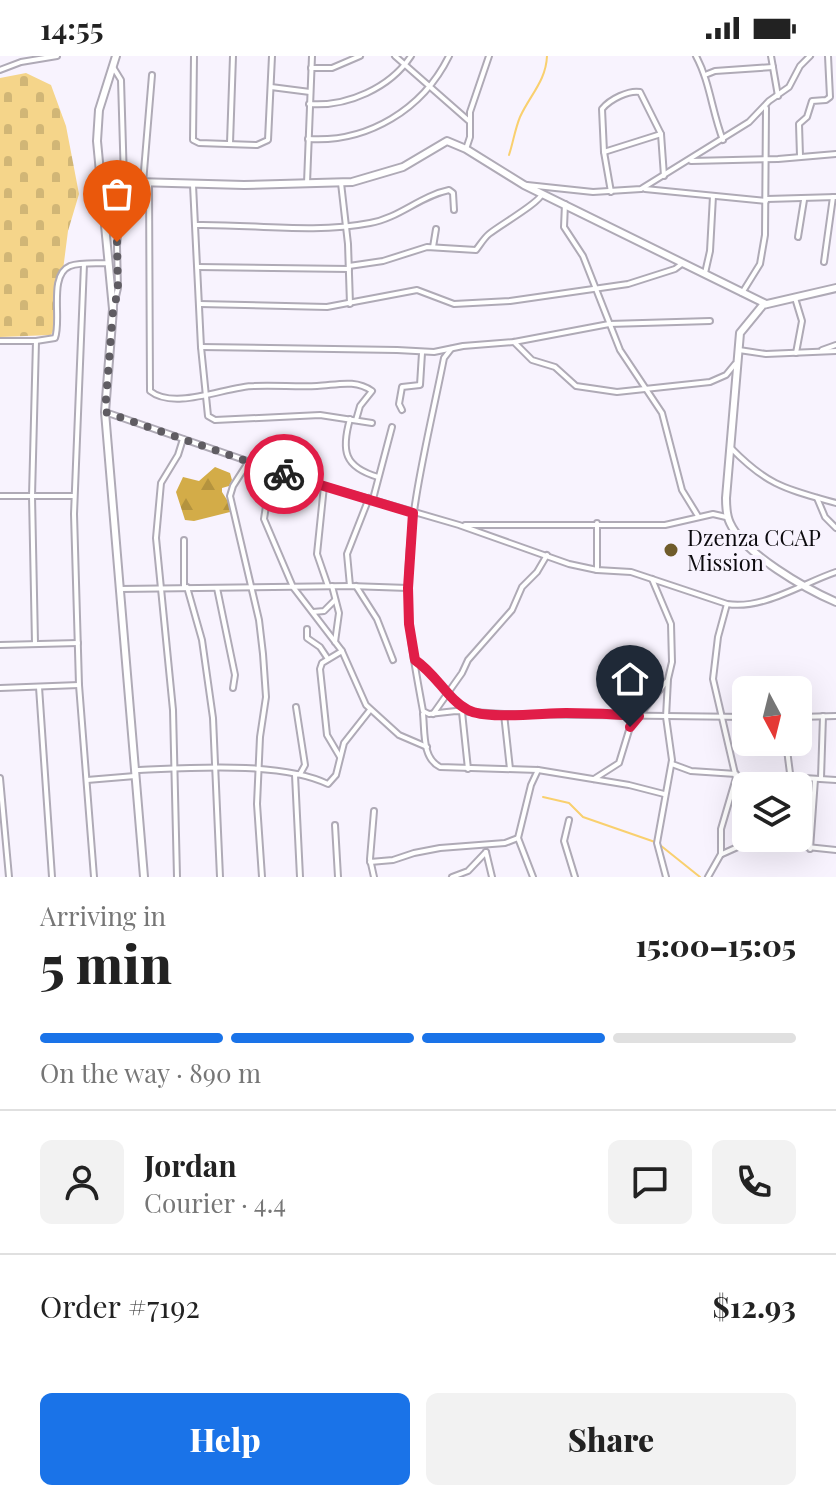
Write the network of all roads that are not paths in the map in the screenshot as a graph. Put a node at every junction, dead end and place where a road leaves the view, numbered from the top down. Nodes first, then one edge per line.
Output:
1 (57, 56) edge
2 (116, 56) edge
3 (194, 56) edge
4 (233, 56) edge
5 (272, 56) edge
6 (312, 56) edge
7 (360, 56) edge
8 (395, 56) edge
9 (411, 56) edge
10 (449, 56) edge
11 (489, 56) edge
12 (696, 56) edge
13 (771, 56) edge
14 (810, 56) edge
15 (828, 56) edge
16 (30, 58) edge
17 (405, 64) junction
18 (112, 66) junction
19 (773, 67) junction
20 (311, 68) junction
21 (0, 70) edge
22 (152, 75) dead end
23 (704, 75) junction
24 (271, 87) junction
25 (429, 88) junction
26 (310, 92) junction
27 (778, 96) junction
28 (309, 104) junction
29 (766, 105) junction
30 (469, 121) junction
31 (661, 134) junction
32 (308, 139) junction
33 (723, 140) junction
34 (230, 143) junction
35 (466, 149) junction
36 (604, 152) junction
37 (836, 154) edge
38 (800, 156) junction
39 (764, 159) junction
40 (688, 161) junction
41 (664, 176) junction
42 (100, 181) junction
43 (124, 181) junction
44 (146, 183) junction
45 (307, 183) junction
46 (341, 183) junction
47 (193, 185) junction
48 (524, 185) junction
49 (641, 189) junction
50 (611, 192) junction
51 (542, 194) junction
52 (713, 196) junction
53 (834, 197) edge
54 (766, 200) junction
55 (804, 200) junction
56 (565, 204) junction
57 (454, 210) dead end
58 (196, 225) junction
59 (347, 226) junction
60 (436, 229) dead end
61 (798, 237) dead end
62 (433, 247) junction
63 (824, 262) dead end
64 (109, 263) junction
65 (683, 263) junction
66 (84, 264) junction
67 (198, 267) junction
68 (349, 267) junction
69 (704, 274) junction
70 (836, 288) edge
71 (595, 291) junction
72 (742, 293) junction
73 (795, 298) junction
74 (200, 304) junction
75 (350, 304) junction
76 (766, 304) junction
77 (113, 309) junction
78 (710, 321) dead end
79 (609, 324) junction
80 (0, 341) edge
81 (36, 341) junction
82 (514, 342) junction
83 (836, 345) edge
84 (201, 347) junction
85 (451, 349) junction
86 (737, 349) junction
87 (836, 351) edge
88 (820, 352) junction
89 (422, 353) junction
90 (796, 353) junction
91 (736, 362) junction
92 (646, 388) junction
93 (207, 396) junction
94 (402, 410) dead end
95 (105, 412) junction
96 (353, 419) junction
97 (372, 423) dead end
98 (392, 427) dead end
99 (183, 438) junction
100 (730, 447) junction
101 (249, 460) junction
102 (378, 477) junction
103 (324, 486) junction
104 (0, 496) edge
105 (32, 496) junction
106 (74, 496) junction
107 (371, 498) junction
108 (726, 498) junction
109 (817, 498) junction
110 (836, 503) edge
111 (266, 506) dead end
112 (413, 513) junction
113 (713, 514) junction
114 (698, 516) junction
115 (728, 519) junction
116 (597, 523) junction
117 (459, 525) junction
118 (836, 528) edge
119 (184, 540) dead end
120 (547, 555) junction
121 (836, 564) edge
122 (597, 570) junction
123 (836, 572) edge
124 (829, 574) junction
125 (652, 579) junction
126 (799, 585) junction
127 (330, 586) junction
128 (353, 586) junction
129 (162, 587) junction
130 (186, 587) junction
131 (217, 587) junction
132 (251, 587) junction
133 (293, 587) junction
134 (408, 588) junction
135 (120, 589) junction
136 (336, 598) junction
137 (836, 602) edge
138 (727, 604) junction
139 (312, 612) junction
140 (307, 629) dead end
141 (335, 642) junction
142 (35, 643) junction
143 (78, 643) junction
144 (0, 645) edge
145 (342, 651) junction
146 (328, 659) junction
147 (393, 660) dead end
148 (415, 660) junction
149 (668, 679) junction
150 (79, 685) junction
151 (39, 687) junction
152 (0, 688) edge
153 (233, 688) dead end
154 (447, 693) junction
155 (296, 707) dead end
156 (370, 710) junction
157 (423, 711) junction
158 (462, 712) junction
159 (472, 712) junction
160 (433, 714) junction
161 (504, 714) junction
162 (639, 716) junction
163 (722, 716) junction
164 (732, 716) edge
165 (812, 716) edge
166 (823, 716) junction
167 (836, 716) edge
168 (666, 717) junction
169 (427, 747) junction
170 (340, 757) junction
171 (672, 764) junction
172 (176, 769) junction
173 (217, 769) junction
174 (468, 769) junction
175 (510, 769) junction
176 (258, 770) junction
177 (538, 770) junction
178 (735, 772) edge
179 (135, 773) junction
180 (295, 775) junction
181 (732, 776) edge
182 (0, 778) edge
183 (818, 778) junction
184 (594, 779) junction
185 (812, 779) edge
186 (87, 780) junction
187 (836, 780) edge
188 (732, 790) edge
189 (664, 794) junction
190 (374, 811) dead end
191 (569, 820) dead end
192 (335, 825) dead end
193 (812, 831) edge
194 (518, 838) junction
195 (486, 844) junction
196 (732, 849) edge
197 (812, 849) edge
198 (836, 850) edge
199 (486, 852) junction
200 (721, 854) junction
201 (370, 862) junction
202 (9, 877) edge
203 (52, 877) edge
204 (94, 877) edge
205 (144, 877) edge
206 (177, 877) edge
207 (220, 877) edge
208 (262, 877) edge
209 (300, 877) edge
210 (338, 877) edge
211 (374, 877) edge
212 (452, 877) edge
213 (492, 877) edge
214 (533, 877) edge
215 (575, 877) edge
216 (666, 877) edge
217 (708, 877) edge

1 - 16 street
2 - 18 street
3 - 34 street
4 - 34 street
5 - 24 street
6 - 20 street
7 - 20 street
8 - 17 street
9 - 17 street
10 - 25 street
11 - 30 street
12 - 23 street
13 - 19 street
14 - 27 street
15 - 38 street
16 - 21 street
17 - 25 street
17 - 28 street
18 - 42 street
18 - 43 street
19 - 23 street
19 - 27 street
20 - 26 street
22 - 44 street
23 - 33 street
24 - 26 street
24 - 34 street
25 - 30 street
25 - 32 street
26 - 28 street
27 - 29 street
28 - 32 street
29 - 33 street
29 - 39 street
30 - 35 street
31 - 36 street
31 - 36 street
31 - 41 street
32 - 45 street
33 - 40 street
35 - 46 street
35 - 48 street
36 - 50 street
37 - 38 street
38 - 39 street
39 - 40 street
39 - 54 street
40 - 41 street
41 - 49 street
42 - 43 street
42 - 64 street
43 - 44 street
43 - 77 street
44 - 47 street
44 - 93 street
45 - 46 street
45 - 47 street
46 - 59 street
47 - 58 street
48 - 50 street
48 - 51 street
49 - 50 street
49 - 52 street
51 - 56 street
51 - 62 street
52 - 54 street
52 - 69 street
53 - 55 street
53 - 63 street
54 - 55 street
54 - 72 street
55 - 61 street
56 - 65 street
56 - 71 street
57 - 59 street
58 - 59 street
58 - 67 street
59 - 68 street
60 - 62 street
62 - 68 street
64 - 66 street
64 - 77 street
65 - 69 street
65 - 71 street
66 - 81 street
66 - 106 street
67 - 68 street
67 - 74 street
68 - 75 street
69 - 72 street
70 - 73 street
71 - 75 street
71 - 79 street
72 - 76 street
73 - 76 street
73 - 90 street
74 - 75 street
74 - 84 street
76 - 86 street
77 - 95 street
78 - 79 street
79 - 82 street
79 - 92 street
80 - 81 street
81 - 105 street
82 - 85 street
82 - 92 street
83 - 88 street
84 - 89 street
84 - 93 street
85 - 89 street
85 - 112 street
86 - 90 street
86 - 91 street
87 - 88 street
88 - 90 street
89 - 94 street
91 - 92 street
91 - 100 street
92 - 114 street
93 - 96 street
93 - 96 street
95 - 99 street
95 - 135 street
96 - 97 street
96 - 102 street
98 - 102 street
99 - 101 street
99 - 129 street
100 - 108 street
100 - 109 street
101 - 103 street
101 - 132 street
102 - 107 street
103 - 107 street
103 - 127 street
104 - 105 street
105 - 106 street
105 - 142 street
106 - 143 street
107 - 112 street
107 - 128 street
108 - 113 street
108 - 115 street
109 - 110 street
109 - 118 street
111 - 133 street
112 - 117 street
112 - 134 street
113 - 114 street
113 - 115 street
114 - 116 street
115 - 126 street
116 - 117 street
116 - 122 street
117 - 120 street
119 - 130 street
120 - 122 street
120 - 154 street
121 - 124 street
122 - 125 street
123 - 124 street
124 - 126 street
125 - 138 street
125 - 149 street
126 - 137 street
126 - 138 street
127 - 128 street
127 - 133 street
127 - 136 street
128 - 134 street
128 - 147 street
129 - 130 street
129 - 135 street
129 - 172 street
130 - 131 street
130 - 173 street
131 - 132 street
131 - 153 street
132 - 133 street
132 - 176 street
133 - 139 street
134 - 148 street
135 - 179 street
136 - 139 street
136 - 141 street
138 - 163 street
139 - 141 street
140 - 146 street
141 - 145 street
142 - 143 street
142 - 144 street
143 - 150 street
145 - 146 street
145 - 156 street
146 - 170 street
148 - 154 street
148 - 157 street
149 - 162 street
149 - 168 street
150 - 151 street
150 - 186 street
151 - 152 street
151 - 203 street
154 - 159 street
154 - 160 street
155 - 180 street
156 - 169 street
156 - 170 street
157 - 160 street
157 - 169 street
158 - 159 street
158 - 160 street
158 - 174 street
159 - 161 street
161 - 162 street
161 - 175 street
162 - 168 street
162 - 184 street
163 - 164 street
163 - 168 street
163 - 178 street
165 - 166 street
166 - 167 street
166 - 183 street
168 - 171 street
169 - 174 street
170 - 180 street
171 - 181 street
171 - 189 street
172 - 173 street
172 - 179 street
172 - 206 street
173 - 176 street
173 - 207 street
174 - 175 street
175 - 177 street
176 - 180 street
176 - 208 street
177 - 184 street
177 - 194 street
179 - 186 street
179 - 205 street
180 - 209 street
182 - 202 street
183 - 185 street
183 - 187 street
183 - 193 street
184 - 189 street
186 - 204 street
188 - 200 street
189 - 216 street
190 - 201 street
191 - 215 street
192 - 210 street
194 - 195 street
194 - 214 street
195 - 199 street
195 - 201 street
196 - 200 street
197 - 198 street
199 - 212 street
199 - 213 street
200 - 217 street
201 - 211 street

